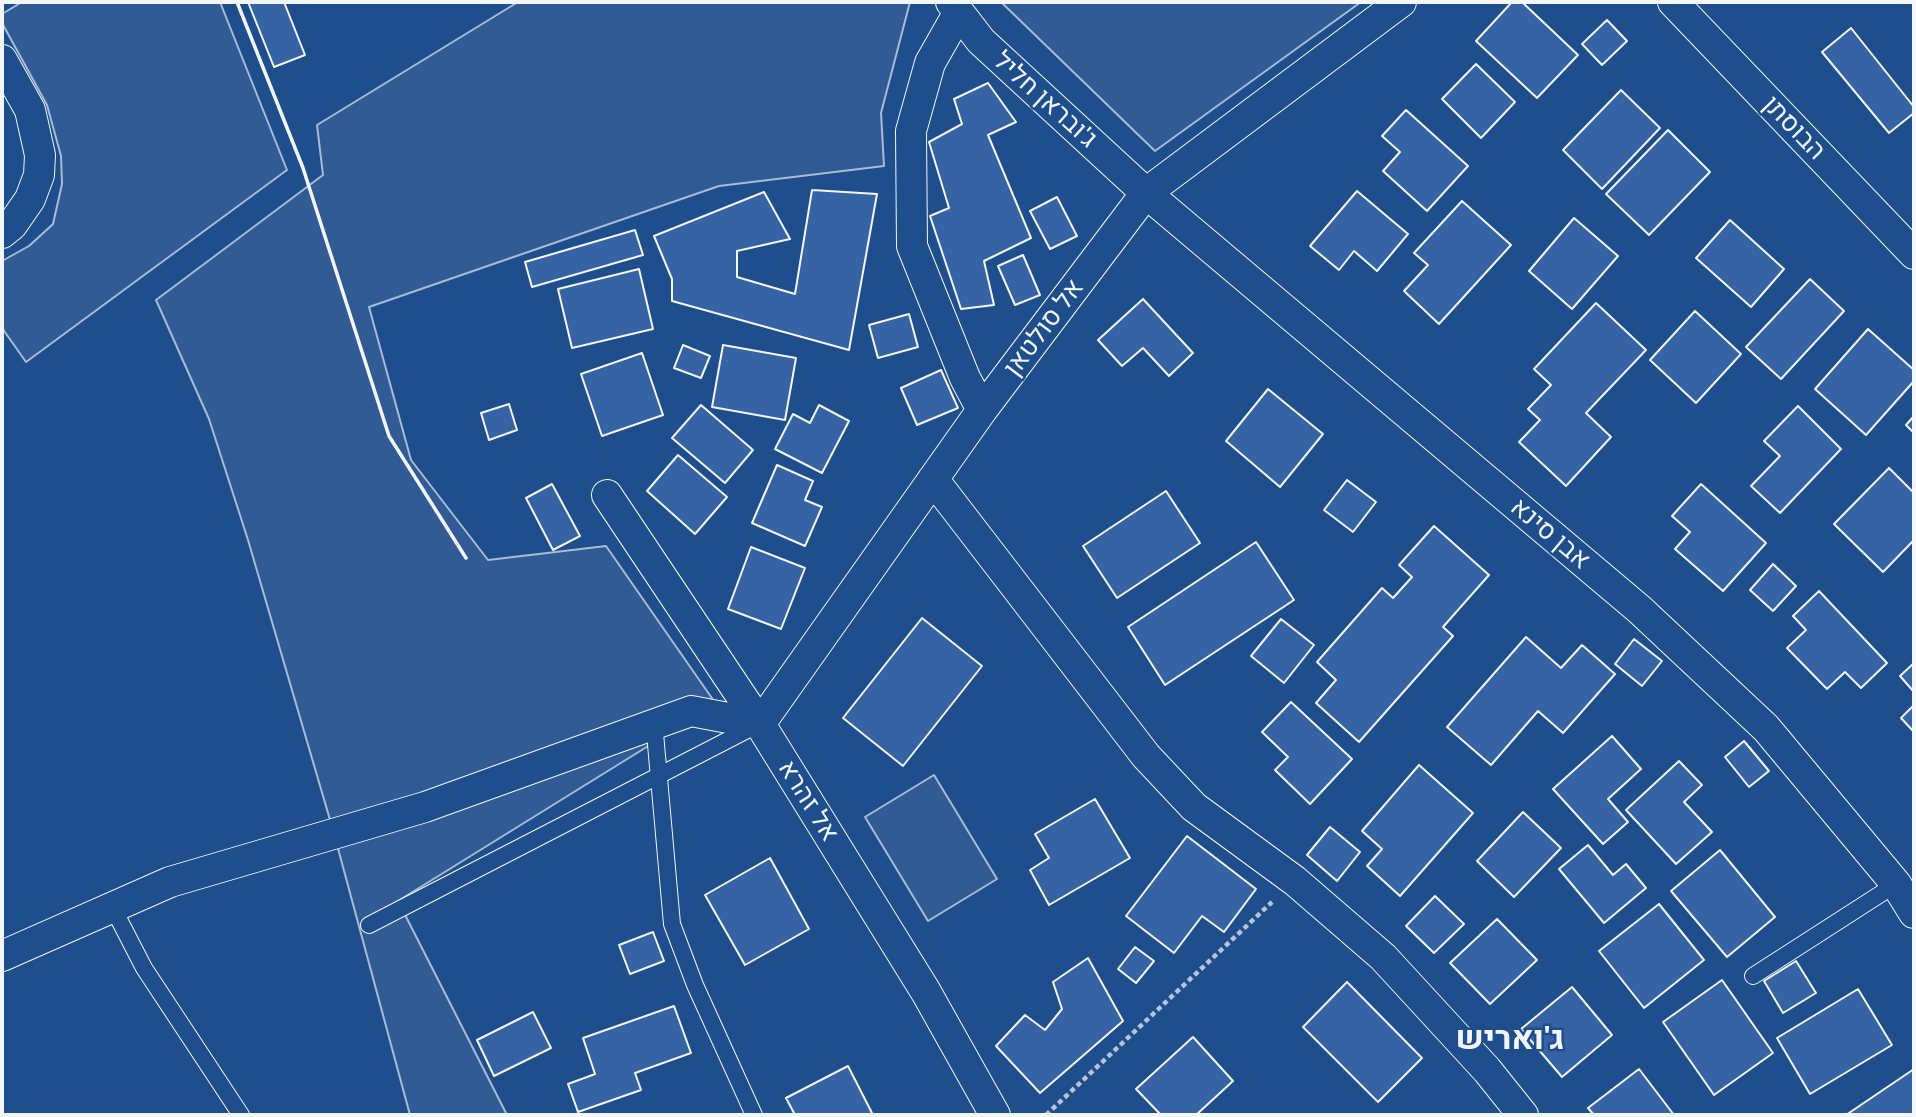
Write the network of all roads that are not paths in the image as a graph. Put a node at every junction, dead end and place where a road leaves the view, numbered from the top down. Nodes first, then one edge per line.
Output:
1 (1401, 2) edge
2 (1673, 2) edge
3 (955, 7) edge
4 (2, 60) edge
5 (1146, 193) junction
6 (2, 233) edge
7 (1914, 254) edge
8 (982, 410) junction
9 (933, 478) junction
10 (607, 495) dead end
11 (654, 722) junction
12 (761, 723) junction
13 (659, 776) junction
14 (1896, 884) junction
15 (112, 906) junction
16 (1914, 913) edge
17 (369, 925) dead end
18 (2, 956) edge
19 (1753, 976) dead end
20 (241, 1115) edge
21 (754, 1115) edge
22 (995, 1115) edge
23 (1523, 1115) edge

1 - 5 street, אל סולטאן
2 - 7 street, הבוסתן
3 - 5 street, ג'ובראן חליל
3 - 8 street
4 - 6 street
5 - 8 street, אל סולטאן
5 - 14 street, אבן סינא
8 - 9 street, אל סולטאן
9 - 12 street, אל סולטאן
9 - 23 street
10 - 12 street, אל זהרא
11 - 12 street
11 - 13 lane
11 - 15 street
12 - 13 lane
12 - 22 street, אל זהרא
13 - 17 lane
13 - 21 lane
14 - 16 street, אבן סינא
14 - 19 lane
15 - 18 street
15 - 20 lane

